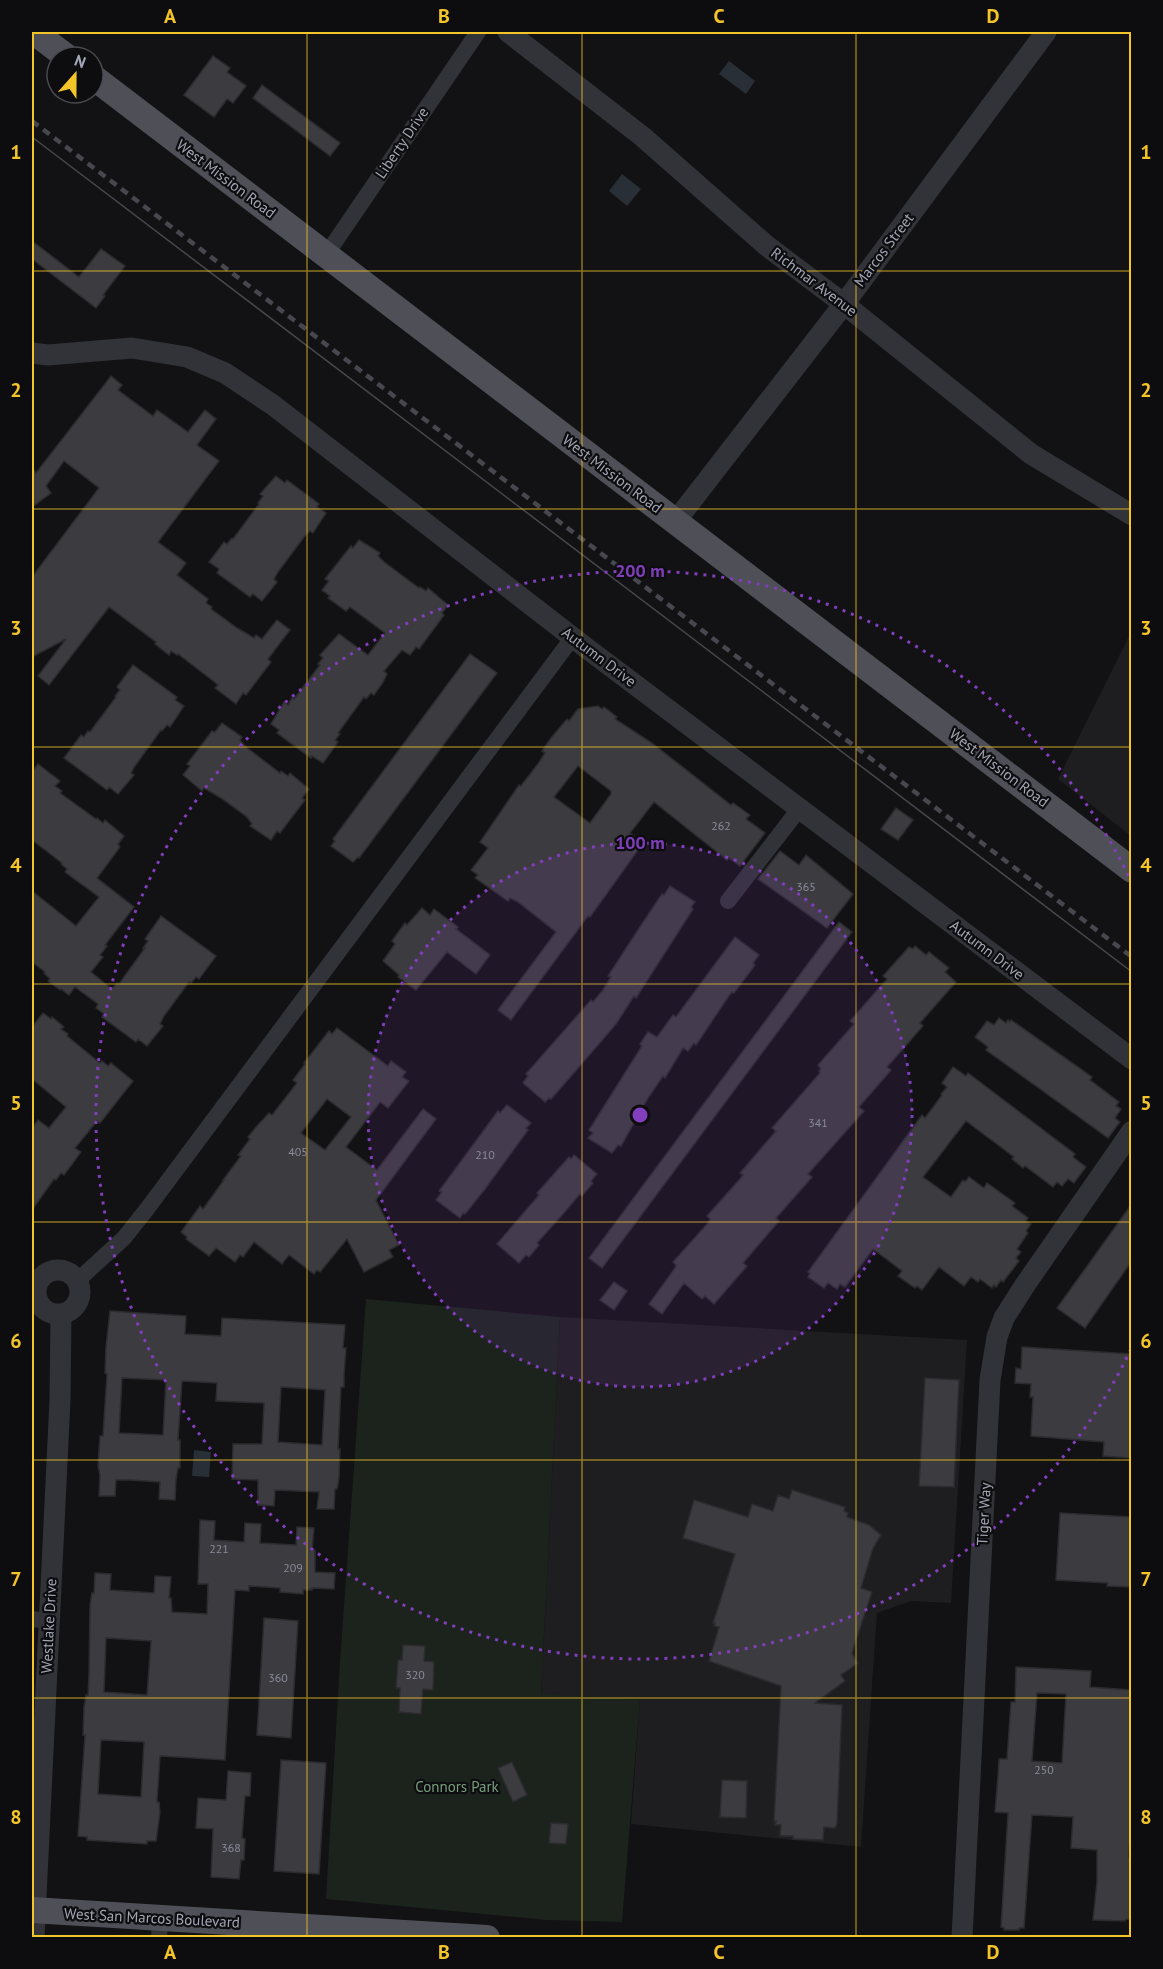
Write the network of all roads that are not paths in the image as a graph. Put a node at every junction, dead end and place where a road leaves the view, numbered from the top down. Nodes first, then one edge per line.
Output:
1 (34, 32) edge
2 (478, 32) edge
3 (508, 32) edge
4 (1043, 33) edge
5 (51, 45) edge
6 (105, 86) edge
7 (326, 255) junction
8 (844, 304) junction
9 (32, 353) edge
10 (1131, 515) edge
11 (675, 522) junction
12 (573, 637) junction
13 (800, 808) junction
14 (1131, 870) edge
15 (728, 901) dead end
16 (1131, 1059) edge
17 (1131, 1131) edge
18 (77, 1281) junction
19 (34, 1288) edge
20 (61, 1314) junction
21 (40, 1620) edge
22 (33, 1910) edge
23 (160, 1928) edge
24 (34, 1938) edge
25 (487, 1938) edge
26 (962, 1938) edge

1 - 5 main road
2 - 7 street, Liberty Drive
3 - 8 street, Richmar Avenue
4 - 8 street, Marcos Street
6 - 7 main road, West Mission Road
7 - 11 main road, West Mission Road
8 - 10 street, Richmar Avenue
8 - 11 street, Marcos Street
9 - 12 street, Autumn Drive
11 - 14 main road, West Mission Road
12 - 13 street, Autumn Drive
12 - 18 street
13 - 15 street
13 - 16 street, Autumn Drive
17 - 26 street, Tiger Way
18 - 19 street
18 - 20 street
19 - 20 street
20 - 21 street, Westlake Drive
21 - 22 street, Westlake Drive
22 - 23 main road, West San Marcos Boulevard
22 - 24 street, Westlake Drive
23 - 25 main road, West San Marcos Boulevard

